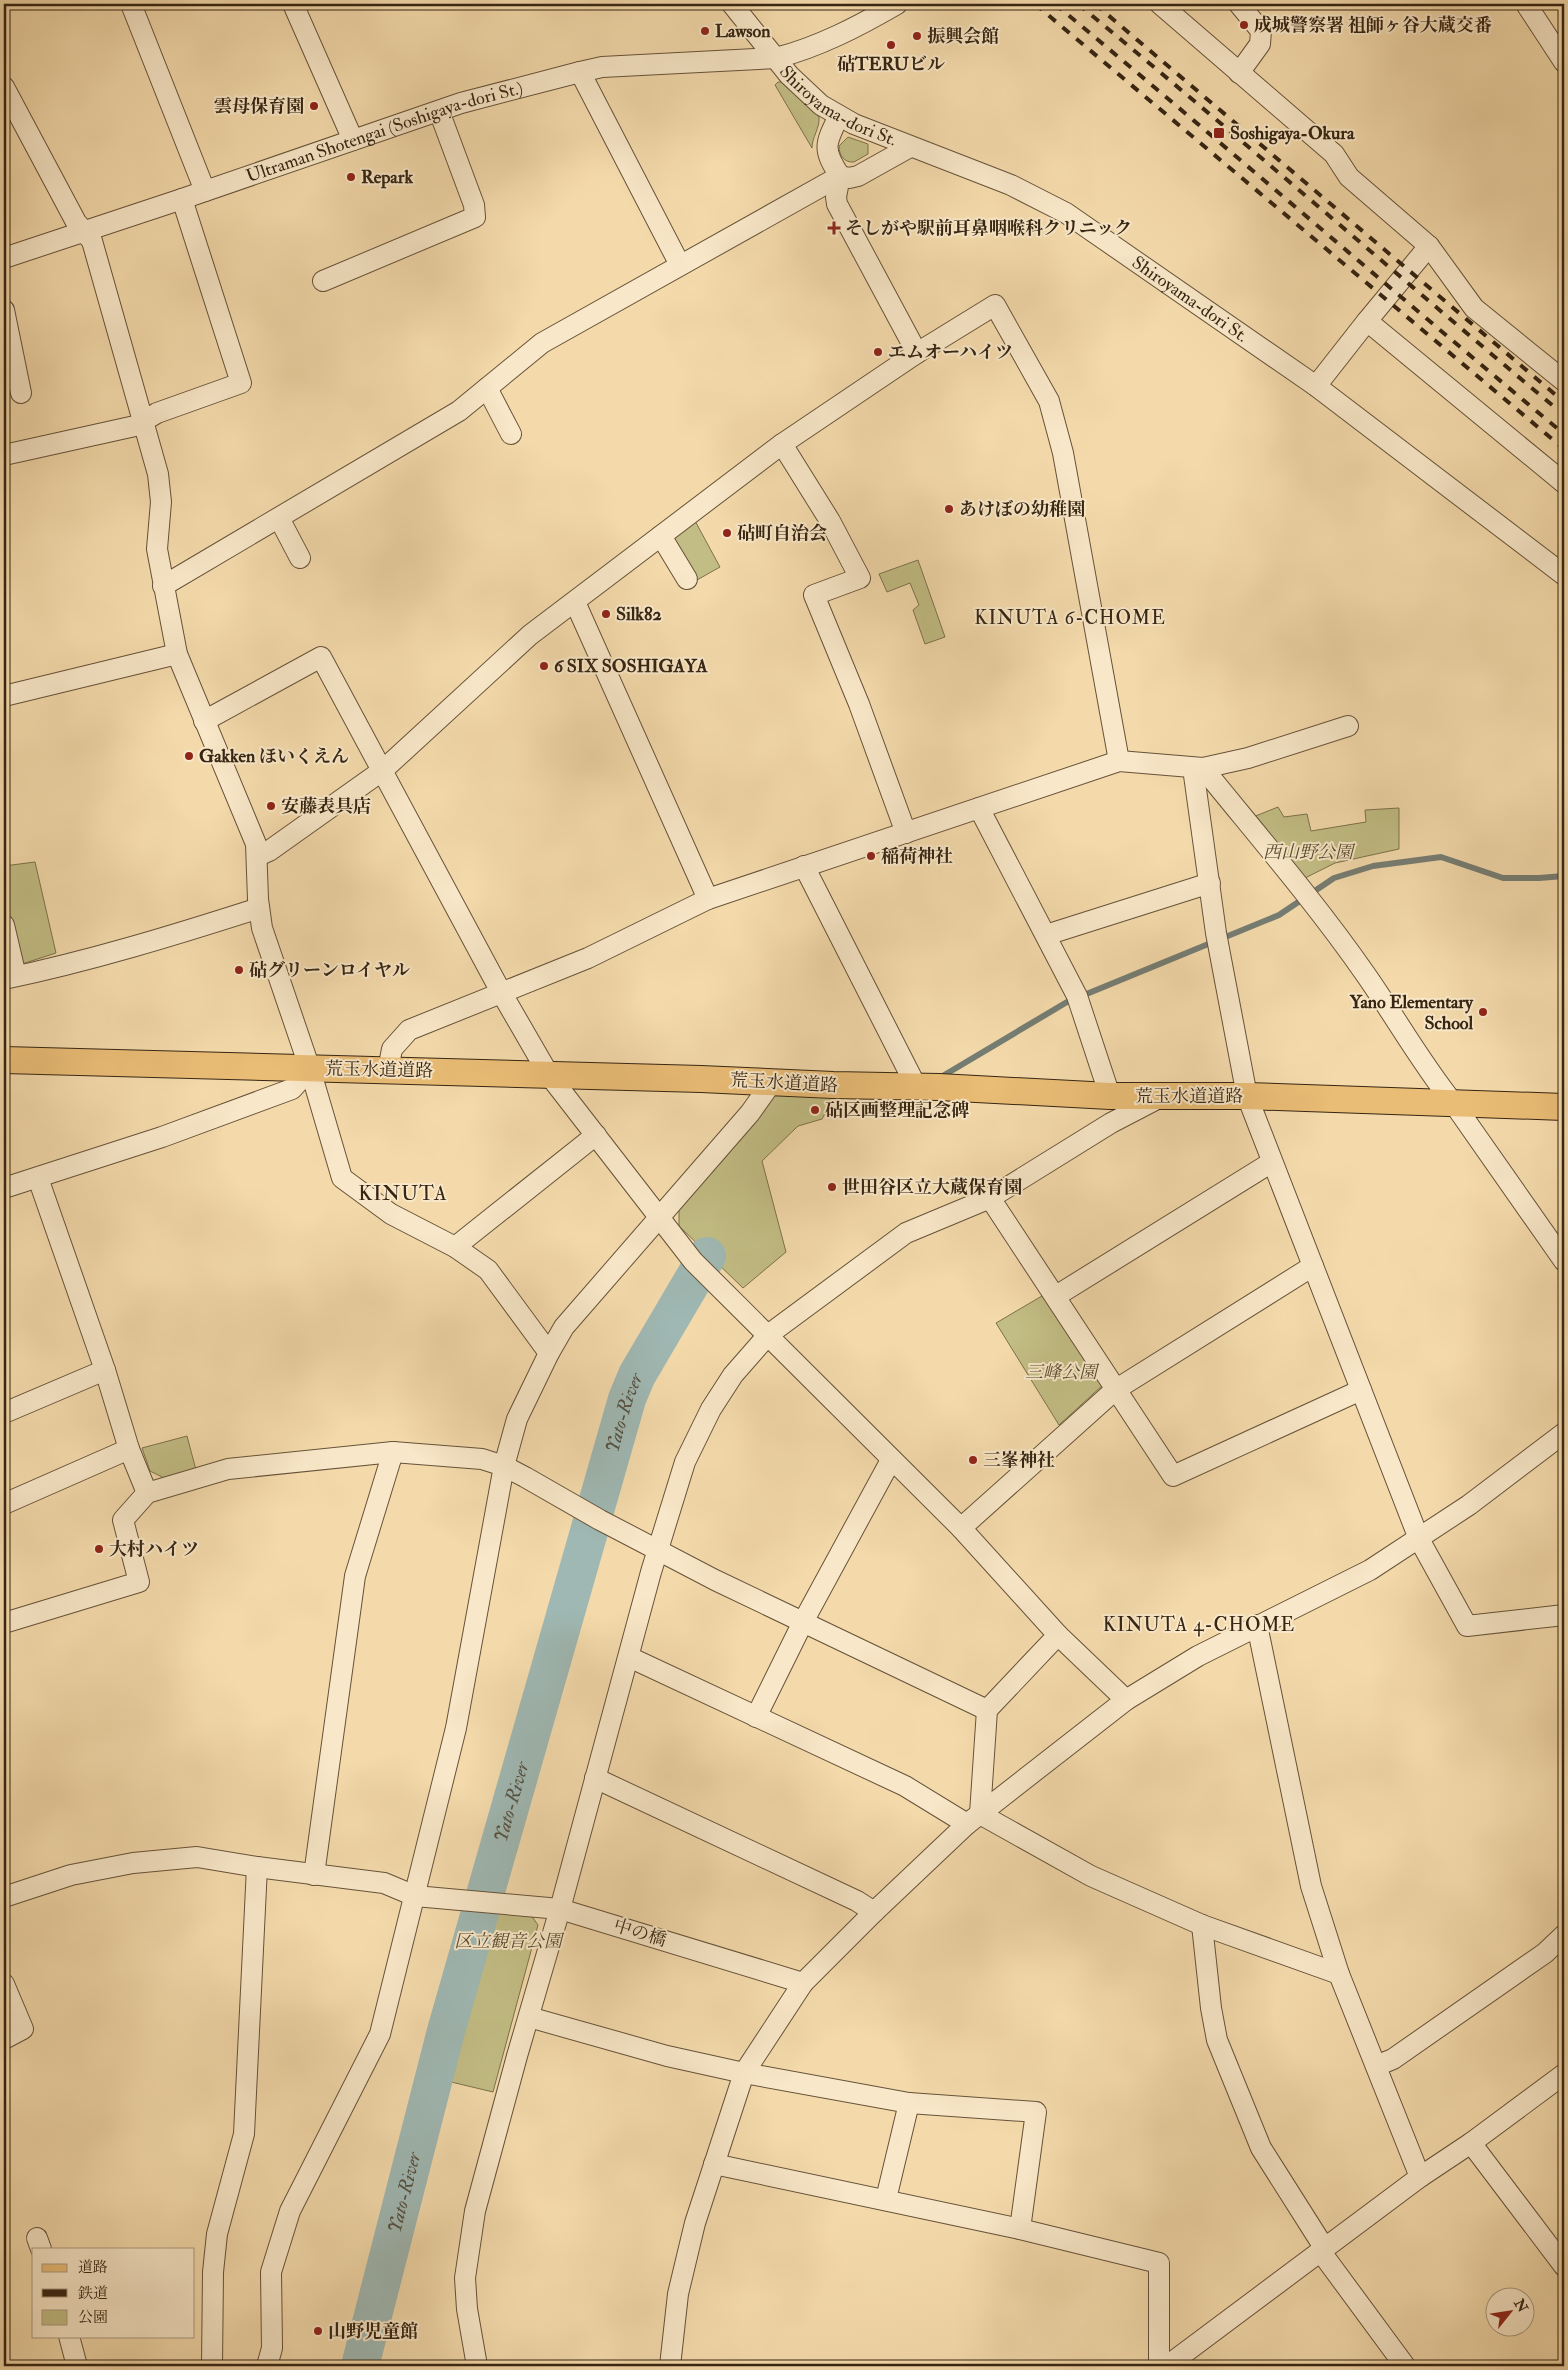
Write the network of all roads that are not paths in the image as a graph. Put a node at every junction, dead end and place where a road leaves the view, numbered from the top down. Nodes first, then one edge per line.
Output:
1 (132, 4) edge
2 (293, 4) edge
3 (732, 4) edge
4 (897, 4) edge
5 (1160, 4) edge
6 (1239, 4) edge
7 (1526, 4) edge
8 (776, 58) junction
9 (1564, 62) edge
10 (580, 72) junction
11 (1239, 73) junction
12 (4, 87) edge
13 (439, 111) junction
14 (840, 116) junction
15 (353, 140) junction
16 (910, 147) junction
17 (840, 176) junction
18 (206, 191) junction
19 (182, 199) junction
20 (84, 232) junction
21 (1429, 246) junction
22 (4, 258) edge
23 (680, 264) junction
24 (323, 280) dead end
25 (4, 310) edge
26 (1367, 321) junction
27 (917, 353) junction
28 (1564, 381) edge
29 (1316, 386) junction
30 (487, 388) junction
31 (22, 393) dead end
32 (144, 422) junction
33 (511, 434) dead end
34 (782, 444) junction
35 (4, 454) edge
36 (1564, 483) edge
37 (279, 518) junction
38 (661, 536) junction
39 (300, 558) dead end
40 (1564, 575) edge
41 (686, 579) dead end
42 (163, 586) junction
43 (575, 602) junction
44 (177, 654) junction
45 (4, 696) edge
46 (204, 721) junction
47 (1348, 726) dead end
48 (1119, 760) junction
49 (1198, 768) junction
50 (383, 770) junction
51 (979, 808) junction
52 (906, 832) junction
53 (258, 856) junction
54 (804, 866) junction
55 (1210, 883) junction
56 (708, 899) junction
57 (259, 908) junction
58 (4, 925) edge
59 (1046, 935) junction
60 (10, 978) edge
61 (501, 992) junction
62 (4, 1060) edge
63 (310, 1068) junction
64 (388, 1070) junction
65 (549, 1075) junction
66 (772, 1082) junction
67 (916, 1086) junction
68 (1110, 1096) junction
69 (1161, 1096) junction
70 (1247, 1096) junction
71 (1454, 1104) junction
72 (1564, 1107) edge
73 (596, 1135) junction
74 (1272, 1162) junction
75 (38, 1178) junction
76 (4, 1188) edge
77 (990, 1198) junction
78 (660, 1218) junction
79 (456, 1247) junction
80 (1564, 1261) edge
81 (1313, 1266) junction
82 (1056, 1296) junction
83 (768, 1335) junction
84 (549, 1353) junction
85 (105, 1370) junction
86 (1115, 1390) junction
87 (1361, 1390) junction
88 (4, 1413) edge
89 (1564, 1433) edge
90 (129, 1449) junction
91 (393, 1452) junction
92 (891, 1460) junction
93 (504, 1466) junction
94 (147, 1493) junction
95 (4, 1504) edge
96 (961, 1528) junction
97 (1419, 1539) junction
98 (658, 1550) junction
99 (1563, 1619) edge
100 (803, 1622) junction
101 (4, 1623) edge
102 (1257, 1625) junction
103 (1058, 1635) junction
104 (628, 1657) junction
105 (1126, 1700) junction
106 (986, 1710) junction
107 (756, 1717) junction
108 (595, 1778) junction
109 (974, 1819) junction
110 (257, 1867) junction
111 (314, 1875) junction
112 (415, 1896) junction
113 (4, 1897) edge
114 (560, 1909) junction
115 (874, 1912) junction
116 (1202, 1925) junction
117 (1562, 1942) edge
118 (1339, 1974) junction
119 (803, 1983) junction
120 (4, 1984) edge
121 (529, 2017) junction
122 (4, 2039) edge
123 (1376, 2066) junction
124 (744, 2073) junction
125 (1564, 2074) edge
126 (909, 2103) junction
127 (1471, 2143) junction
128 (714, 2164) junction
129 (1420, 2177) junction
130 (886, 2199) junction
131 (1020, 2229) junction
132 (1323, 2251) junction
133 (1564, 2266) edge
134 (70, 2338) edge
135 (77, 2366) edge
136 (212, 2366) edge
137 (267, 2366) edge
138 (477, 2366) edge
139 (670, 2366) edge
140 (1159, 2366) edge
141 (1167, 2366) edge
142 (1405, 2366) edge

1 - 18 street
2 - 15 street
3 - 8 street, Shiroyama-dori St.
4 - 8 street, Ultraman Shotengai (Soshigaya-dori St.)
5 - 11 street
6 - 11 street
7 - 9 street
8 - 10 street, Ultraman Shotengai (Soshigaya-dori St.)
8 - 14 street, Shiroyama-dori St.
10 - 13 street, Ultraman Shotengai (Soshigaya-dori St.)
10 - 23 street
11 - 21 street
12 - 20 street
13 - 15 street, Ultraman Shotengai (Soshigaya-dori St.)
13 - 24 street
14 - 16 street, Shiroyama-dori St.
14 - 17 street
15 - 18 street, Ultraman Shotengai (Soshigaya-dori St.)
16 - 17 street
16 - 29 street, Shiroyama-dori St.
17 - 23 street
17 - 27 street
18 - 19 street, Ultraman Shotengai (Soshigaya-dori St.)
19 - 20 street, Ultraman Shotengai (Soshigaya-dori St.)
19 - 32 street
20 - 22 street, Ultraman Shotengai (Soshigaya-dori St.)
20 - 32 street
21 - 26 street
21 - 28 street
23 - 30 street
25 - 31 street
26 - 29 street
26 - 36 street
27 - 34 street
27 - 48 street
29 - 40 street, Shiroyama-dori St.
30 - 33 street
30 - 37 street
32 - 35 street
32 - 42 street
34 - 38 street
34 - 52 street
37 - 39 street
37 - 42 street
38 - 41 street
38 - 43 street
42 - 44 street
43 - 50 street
43 - 56 street
44 - 45 street
44 - 46 street
46 - 50 street
46 - 53 street
47 - 49 street
48 - 49 street
48 - 51 street
49 - 55 street
49 - 71 street
50 - 53 street
50 - 61 street
51 - 52 street
51 - 59 street
52 - 54 street
53 - 57 street
54 - 56 street
54 - 67 street
55 - 59 street
55 - 70 street
56 - 61 street
57 - 60 street
57 - 63 street
58 - 60 street
59 - 68 street
61 - 64 street
61 - 65 street
62 - 63 main road, 荒玉水道道路
63 - 64 main road, 荒玉水道道路
63 - 75 street
63 - 79 street
64 - 65 main road, 荒玉水道道路
65 - 66 main road, 荒玉水道道路
65 - 73 street
66 - 67 main road, 荒玉水道道路
66 - 78 street
67 - 68 main road, 荒玉水道道路
68 - 69 main road, 荒玉水道道路
69 - 70 main road, 荒玉水道道路
69 - 77 street
70 - 71 main road, 荒玉水道道路
70 - 74 street
71 - 72 main road, 荒玉水道道路
71 - 80 street
73 - 78 street
73 - 79 street
74 - 81 street
74 - 82 street
75 - 76 street
75 - 85 street
77 - 82 street
77 - 83 street
78 - 83 street
78 - 84 street
79 - 84 street
81 - 86 street
81 - 87 street
82 - 86 street
83 - 92 street
83 - 98 street
84 - 93 street
85 - 88 street
85 - 90 street
86 - 87 street
86 - 96 street
87 - 97 street
89 - 97 street
90 - 94 street
90 - 95 street
91 - 93 street
91 - 94 street
91 - 111 street
92 - 96 street
92 - 100 street
93 - 98 street
93 - 112 street
94 - 101 street
96 - 103 street
97 - 99 street
97 - 102 street
98 - 100 street
98 - 104 street
100 - 106 street
100 - 107 street
102 - 105 street
102 - 118 street
103 - 105 street
103 - 106 street
104 - 107 street
104 - 108 street
105 - 109 street
106 - 109 street
107 - 109 street
108 - 114 street
108 - 115 street
109 - 115 street
109 - 116 street
110 - 111 street, 中の橋
110 - 113 street, 中の橋
110 - 136 street
111 - 112 street, 中の橋
112 - 114 street, 中の橋
112 - 137 street
114 - 119 street, 中の橋
114 - 121 street
115 - 119 street
116 - 118 street
116 - 132 street
117 - 123 street
118 - 123 street
119 - 124 street
120 - 122 street
121 - 124 street
121 - 138 street
123 - 129 street
124 - 126 street
124 - 128 street
125 - 127 street
126 - 130 street
126 - 131 street
127 - 129 street
127 - 133 street
128 - 130 street
128 - 139 street
129 - 132 street
130 - 131 street
131 - 140 street
132 - 141 street
132 - 142 street
134 - 135 street

